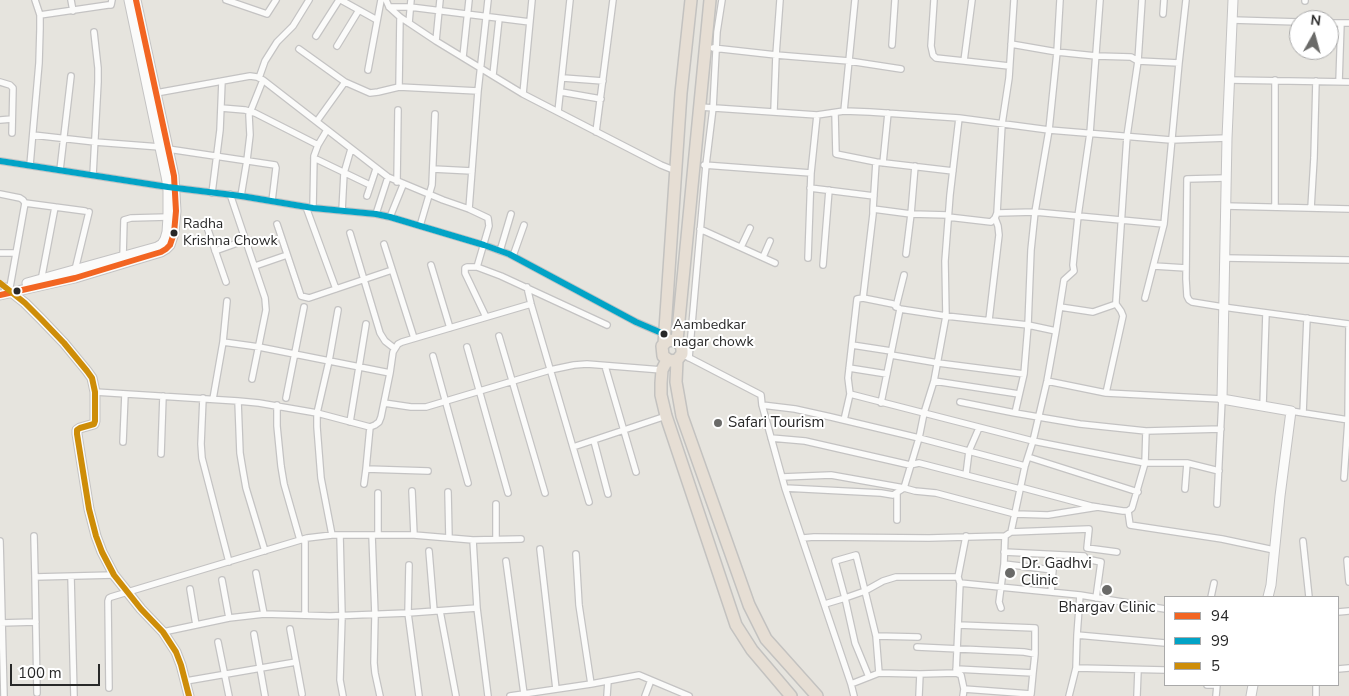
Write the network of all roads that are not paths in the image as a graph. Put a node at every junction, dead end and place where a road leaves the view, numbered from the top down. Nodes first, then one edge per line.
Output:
1 (35, 0) edge
2 (71, 0) edge
3 (112, 0) edge
4 (129, 0) edge
5 (136, 0) edge
6 (226, 0) edge
7 (276, 0) edge
8 (309, 0) edge
9 (340, 0) edge
10 (381, 0) edge
11 (386, 0) edge
12 (411, 0) edge
13 (440, 0) edge
14 (470, 0) edge
15 (488, 0) edge
16 (532, 0) edge
17 (570, 0) edge
18 (613, 0) edge
19 (691, 0) edge
20 (710, 0) edge
21 (722, 0) edge
22 (780, 0) edge
23 (855, 0) edge
24 (896, 0) edge
25 (934, 0) edge
26 (972, 0) edge
27 (1014, 0) edge
28 (1060, 0) edge
29 (1100, 0) edge
30 (1142, 0) edge
31 (1164, 0) edge
32 (1186, 0) edge
33 (1233, 0) edge
34 (389, 7) junction
35 (410, 8) junction
36 (359, 10) junction
37 (74, 11) junction
38 (439, 12) junction
39 (1163, 14) dead end
40 (40, 15) junction
41 (468, 15) junction
42 (486, 17) junction
43 (400, 18) junction
44 (499, 19) junction
45 (377, 20) junction
46 (1232, 20) junction
47 (530, 22) junction
48 (1289, 22) edge
49 (409, 23) junction
50 (1341, 23) joint
51 (1349, 23) edge
52 (94, 32) dead end
53 (316, 36) dead end
54 (436, 41) junction
55 (1011, 44) junction
56 (892, 45) dead end
57 (337, 46) dead end
58 (711, 48) junction
59 (299, 49) dead end
60 (1056, 52) junction
61 (776, 55) junction
62 (1096, 56) junction
63 (463, 57) junction
64 (849, 61) junction
65 (964, 61) junction
66 (1138, 61) junction
67 (1179, 63) junction
68 (1010, 66) junction
69 (480, 67) junction
70 (901, 69) dead end
71 (368, 70) dead end
72 (493, 75) junction
73 (71, 76) dead end
74 (563, 78) junction
75 (261, 79) junction
76 (1229, 80) junction
77 (1275, 80) junction
78 (222, 81) junction
79 (603, 81) junction
80 (1316, 81) junction
81 (0, 82) edge
82 (345, 82) junction
83 (1339, 82) junction
84 (1349, 82) edge
85 (399, 87) junction
86 (478, 91) junction
87 (561, 92) junction
88 (156, 93) junction
89 (523, 94) junction
90 (601, 99) junction
91 (700, 107) junction
92 (221, 108) junction
93 (713, 108) junction
94 (398, 110) dead end
95 (251, 111) junction
96 (774, 111) junction
97 (844, 111) junction
98 (558, 112) junction
99 (835, 113) junction
100 (888, 113) junction
101 (435, 114) dead end
102 (816, 115) junction
103 (12, 118) junction
104 (959, 118) junction
105 (0, 120) edge
106 (317, 121) junction
107 (1002, 124) junction
108 (327, 130) junction
109 (1049, 130) junction
110 (12, 132) dead end
111 (596, 132) junction
112 (1090, 133) junction
113 (33, 135) junction
114 (1127, 136) junction
115 (1227, 138) junction
116 (64, 139) junction
117 (1171, 140) junction
118 (95, 142) junction
119 (318, 145) junction
120 (164, 148) junction
121 (352, 150) junction
122 (217, 156) junction
123 (314, 158) junction
124 (247, 160) junction
125 (0, 161) edge
126 (880, 162) junction
127 (700, 164) junction
128 (30, 165) junction
129 (915, 166) junction
130 (376, 169) junction
131 (433, 169) junction
132 (60, 170) junction
133 (472, 171) junction
134 (676, 171) junction
135 (952, 172) junction
136 (344, 173) junction
137 (811, 173) junction
138 (93, 175) junction
139 (388, 177) junction
140 (1226, 178) junction
141 (397, 182) junction
142 (370, 184) junction
143 (403, 185) junction
144 (172, 187) junction
145 (810, 188) junction
146 (829, 190) junction
147 (212, 193) junction
148 (0, 194) edge
149 (230, 194) junction
150 (430, 195) junction
151 (241, 196) junction
152 (367, 196) dead end
153 (874, 196) junction
154 (272, 201) junction
155 (25, 203) junction
156 (1226, 206) junction
157 (55, 207) junction
158 (310, 207) junction
159 (1274, 207) junction
160 (873, 208) junction
161 (1311, 208) junction
162 (469, 209) junction
163 (1349, 209) edge
164 (342, 211) junction
165 (1035, 212) junction
166 (376, 214) junction
167 (512, 214) dead end
168 (911, 214) junction
169 (996, 215) junction
170 (948, 216) junction
171 (1078, 216) junction
172 (168, 217) junction
173 (390, 217) junction
174 (1121, 220) junction
175 (277, 224) dead end
176 (1164, 224) junction
177 (524, 225) dead end
178 (420, 226) junction
179 (207, 227) dead end
180 (700, 228) junction
181 (750, 228) dead end
182 (350, 234) dead end
183 (246, 240) junction
184 (770, 241) dead end
185 (384, 244) dead end
186 (484, 245) junction
187 (741, 247) junction
188 (215, 251) junction
189 (500, 251) junction
190 (16, 252) junction
191 (0, 253) edge
192 (906, 254) dead end
193 (287, 255) junction
194 (513, 256) junction
195 (123, 257) junction
196 (763, 257) junction
197 (808, 258) dead end
198 (1224, 258) junction
199 (1349, 260) edge
200 (775, 263) dead end
201 (431, 264) dead end
202 (823, 264) dead end
203 (254, 266) junction
204 (1154, 266) junction
205 (477, 268) junction
206 (1186, 268) junction
207 (75, 270) junction
208 (392, 270) junction
209 (904, 275) dead end
210 (364, 279) junction
211 (226, 282) dead end
212 (41, 283) junction
213 (527, 287) junction
214 (5, 289) edge
215 (336, 289) junction
216 (863, 298) junction
217 (1145, 298) dead end
218 (228, 302) dead end
219 (530, 304) junction
220 (1116, 304) junction
221 (304, 306) dead end
222 (1060, 307) junction
223 (1224, 307) junction
224 (898, 308) junction
225 (338, 310) dead end
226 (1266, 313) junction
227 (946, 316) junction
228 (486, 317) junction
229 (1307, 318) junction
230 (989, 320) junction
231 (366, 324) dead end
232 (607, 324) dead end
233 (1028, 324) junction
234 (1349, 324) edge
235 (450, 328) junction
236 (1056, 331) junction
237 (499, 336) dead end
238 (414, 338) junction
239 (664, 339) junction
240 (677, 341) junction
241 (223, 342) junction
242 (852, 345) junction
243 (259, 347) junction
244 (467, 347) dead end
245 (394, 348) junction
246 (891, 353) junction
247 (294, 355) junction
248 (433, 356) dead end
249 (675, 360) junction
250 (329, 361) junction
251 (938, 363) junction
252 (605, 366) junction
253 (360, 367) junction
254 (849, 368) junction
255 (550, 370) junction
256 (390, 373) junction
257 (887, 374) junction
258 (1024, 374) junction
259 (252, 379) dead end
260 (934, 381) junction
261 (1047, 381) junction
262 (513, 382) junction
263 (95, 392) junction
264 (479, 392) junction
265 (1106, 393) junction
266 (125, 394) junction
267 (850, 394) junction
268 (1019, 394) junction
269 (163, 396) junction
270 (203, 398) junction
271 (286, 398) dead end
272 (213, 399) junction
273 (1222, 399) junction
274 (238, 401) junction
275 (446, 401) junction
276 (960, 402) dead end
277 (384, 403) junction
278 (881, 403) junction
279 (762, 405) junction
280 (278, 406) junction
281 (1263, 406) junction
282 (1291, 411) junction
283 (317, 413) junction
284 (924, 413) junction
285 (1015, 413) junction
286 (1304, 413) junction
287 (666, 416) junction
288 (1039, 417) junction
289 (844, 420) junction
290 (1349, 420) edge
291 (350, 422) junction
292 (370, 427) junction
293 (979, 428) junction
294 (1221, 429) junction
295 (623, 431) junction
296 (1146, 431) junction
297 (771, 438) junction
298 (919, 438) junction
299 (594, 441) junction
300 (1033, 441) junction
301 (123, 442) dead end
302 (573, 447) junction
303 (970, 451) junction
304 (161, 454) dead end
305 (1028, 457) junction
306 (1145, 463) junction
307 (1188, 463) junction
308 (910, 465) junction
309 (1025, 466) junction
310 (366, 469) junction
311 (428, 471) dead end
312 (1219, 471) junction
313 (636, 472) dead end
314 (966, 475) junction
315 (782, 477) junction
316 (1344, 478) dead end
317 (468, 483) dead end
318 (364, 484) dead end
319 (785, 488) junction
320 (904, 488) junction
321 (1020, 488) junction
322 (1185, 490) dead end
323 (412, 491) dead end
324 (448, 492) dead end
325 (1138, 492) junction
326 (378, 493) dead end
327 (508, 493) dead end
328 (545, 493) dead end
329 (897, 493) junction
330 (608, 494) dead end
331 (588, 502) dead end
332 (496, 504) dead end
333 (1217, 504) dead end
334 (1098, 507) junction
335 (1128, 511) junction
336 (1015, 514) junction
337 (897, 520) dead end
338 (1011, 532) junction
339 (332, 535) junction
340 (340, 535) junction
341 (375, 535) junction
342 (414, 535) junction
343 (34, 536) dead end
344 (966, 536) junction
345 (1005, 536) junction
346 (449, 538) junction
347 (802, 538) junction
348 (496, 539) junction
349 (521, 539) dead end
350 (302, 540) junction
351 (473, 540) junction
352 (0, 541) edge
353 (1303, 541) dead end
354 (540, 549) dead end
355 (1274, 550) junction
356 (429, 551) dead end
357 (265, 552) junction
358 (1004, 552) junction
359 (1117, 552) dead end
360 (576, 554) dead end
361 (1347, 560) dead end
362 (506, 561) dead end
363 (230, 562) junction
364 (1004, 564) junction
365 (409, 565) dead end
366 (256, 573) dead end
367 (114, 575) junction
368 (71, 577) junction
369 (35, 578) junction
370 (222, 580) dead end
371 (959, 580) junction
372 (1349, 582) edge
373 (1214, 583) dead end
374 (1001, 588) junction
375 (190, 589) dead end
376 (864, 591) junction
377 (127, 592) junction
378 (1051, 592) junction
379 (1080, 595) junction
380 (1212, 596) edge
381 (1268, 596) edge
382 (1309, 596) edge
383 (845, 598) junction
384 (1096, 598) junction
385 (825, 604) junction
386 (477, 608) junction
387 (1000, 608) dead end
388 (1164, 609) edge
389 (437, 611) junction
390 (408, 613) junction
391 (264, 614) junction
392 (306, 615) junction
393 (375, 615) junction
394 (342, 616) junction
395 (229, 618) junction
396 (36, 622) junction
397 (1, 623) edge
398 (196, 625) junction
399 (958, 625) junction
400 (290, 629) dead end
401 (163, 632) junction
402 (254, 634) dead end
403 (1076, 635) junction
404 (876, 636) junction
405 (918, 637) dead end
406 (218, 642) dead end
407 (1164, 643) edge
408 (917, 647) dead end
409 (957, 648) junction
410 (1035, 654) junction
411 (296, 662) junction
412 (261, 668) junction
413 (1076, 668) junction
414 (1138, 670) junction
415 (1164, 670) edge
416 (956, 671) junction
417 (879, 673) junction
418 (1032, 673) junction
419 (920, 674) junction
420 (224, 675) junction
421 (869, 677) junction
422 (651, 680) junction
423 (186, 681) junction
424 (608, 681) junction
425 (591, 684) junction
426 (851, 684) junction
427 (109, 688) dead end
428 (556, 689) junction
429 (37, 693) dead end
430 (963, 693) edge
431 (302, 694) dead end
432 (524, 694) junction
433 (678, 694) edge
434 (1025, 695) edge
435 (4, 696) edge
436 (74, 696) edge
437 (189, 696) edge
438 (229, 696) edge
439 (265, 696) edge
440 (343, 696) edge
441 (380, 696) edge
442 (419, 696) edge
443 (456, 696) edge
444 (488, 696) edge
445 (510, 696) edge
446 (607, 696) edge
447 (645, 696) edge
448 (689, 696) edge
449 (791, 696) edge
450 (817, 696) edge
451 (854, 696) edge
452 (920, 696) edge
453 (1069, 696) edge
454 (1137, 696) edge

1 - 40 street
2 - 37 street
3 - 37 street
4 - 120 street
5 - 88 street
6 - 7 street
8 - 75 street
9 - 36 street
9 - 53 street
10 - 45 street
11 - 34 street
12 - 35 street
13 - 38 street
14 - 41 street
15 - 42 street
16 - 47 street
17 - 74 street
18 - 79 street
19 - 134 highway
20 - 58 highway
21 - 58 street
22 - 61 street
23 - 64 street
24 - 56 street
25 - 65 street
26 - 65 street
27 - 55 street
28 - 60 street
29 - 62 street
30 - 66 street
31 - 39 street
32 - 67 street
33 - 46 street
34 - 35 street
34 - 43 street
35 - 38 street
35 - 49 street
36 - 45 street
36 - 57 street
37 - 40 street
38 - 41 street
38 - 54 street
40 - 113 street
41 - 42 street
41 - 63 street
42 - 44 street
42 - 69 street
43 - 49 street
43 - 85 street
44 - 47 street
44 - 72 street
45 - 71 street
46 - 48 street
46 - 76 street
47 - 89 street
49 - 54 street
50 - 51 street
50 - 83 street
52 - 118 street
54 - 63 street
55 - 60 street
55 - 68 street
58 - 61 street
58 - 91 highway
58 - 93 street
59 - 82 street
60 - 62 street
60 - 109 street
61 - 64 street
61 - 96 street
62 - 66 street
62 - 112 street
63 - 69 street
64 - 70 street
64 - 97 street
65 - 68 street
66 - 67 street
66 - 114 street
67 - 117 street
68 - 107 street
69 - 72 street
69 - 86 street
72 - 89 street
73 - 116 street
74 - 79 street
74 - 87 street
75 - 78 street
75 - 95 street
75 - 106 street
76 - 77 street
76 - 115 street
77 - 80 street
77 - 159 street
78 - 88 street
78 - 92 street
79 - 90 street
80 - 83 street
80 - 161 street
81 - 103 street
82 - 85 street
82 - 106 street
83 - 84 street
85 - 86 street
86 - 133 street
87 - 90 street
87 - 98 street
88 - 120 street
89 - 98 street
90 - 111 street
91 - 93 street
91 - 127 highway
92 - 95 street
92 - 122 street
93 - 96 street
93 - 127 street
94 - 141 street
95 - 119 street
95 - 124 street
96 - 102 street
97 - 99 street
97 - 100 street
98 - 111 street
99 - 102 street
99 - 126 street
100 - 104 street
100 - 126 street
101 - 131 street
102 - 137 street
103 - 105 street
103 - 110 street
104 - 107 street
104 - 135 street
106 - 108 street
107 - 109 street
107 - 169 street
108 - 119 street
108 - 121 street
109 - 112 street
109 - 165 street
111 - 134 street
112 - 114 street
112 - 171 street
113 - 116 street
113 - 128 street
114 - 117 street
114 - 174 street
115 - 117 street
115 - 140 street
116 - 118 street
116 - 132 street
117 - 176 street
118 - 120 street
118 - 138 street
119 - 123 street
120 - 122 street
120 - 144 street
121 - 130 street
121 - 136 street
122 - 124 street
122 - 147 street
123 - 136 street
123 - 158 street
124 - 151 street
124 - 154 street
125 - 128 street
126 - 129 street
126 - 153 street
127 - 137 street
127 - 180 street
127 - 240 highway
128 - 132 street
129 - 135 street
129 - 168 street
130 - 139 street
130 - 142 street
131 - 133 street
131 - 150 street
132 - 138 street
133 - 162 street
134 - 239 highway
135 - 170 street
136 - 142 street
136 - 164 street
137 - 145 street
138 - 144 street
139 - 141 street
139 - 166 street
140 - 156 street
140 - 206 street
141 - 143 street
142 - 152 street
143 - 150 street
143 - 173 street
144 - 147 street
144 - 172 street
144 - 212 street
145 - 146 street
145 - 197 street
146 - 153 street
146 - 202 street
147 - 149 street
148 - 155 street
149 - 151 street
149 - 183 street
150 - 162 street
150 - 178 street
151 - 154 street
153 - 160 street
154 - 158 street
155 - 157 street
155 - 190 street
156 - 159 street
156 - 198 street
157 - 207 street
157 - 212 street
158 - 164 street
158 - 215 street
159 - 161 street
160 - 168 street
160 - 216 street
161 - 163 street
162 - 186 street
164 - 166 street
165 - 169 street
165 - 171 street
165 - 233 street
166 - 173 street
167 - 189 street
168 - 170 street
168 - 192 street
169 - 170 street
169 - 230 street
170 - 227 street
171 - 174 street
171 - 222 street
172 - 195 street
172 - 195 street
173 - 178 street
174 - 176 street
174 - 220 street
175 - 193 street
176 - 204 street
177 - 194 street
178 - 186 street
179 - 188 street
180 - 187 street
180 - 249 street
181 - 187 street
182 - 210 street
183 - 188 street
183 - 203 street
184 - 196 street
185 - 208 street
186 - 189 street
186 - 205 street
187 - 196 street
188 - 211 street
189 - 194 street
190 - 191 street
190 - 214 street
193 - 203 street
193 - 215 street
194 - 239 street
195 - 207 street
196 - 200 street
198 - 199 street
198 - 223 street
201 - 235 street
203 - 243 street
204 - 206 street
204 - 217 street
205 - 213 street
205 - 228 street
206 - 223 street
207 - 212 street
208 - 210 street
208 - 238 street
209 - 224 street
210 - 215 street
210 - 245 street
212 - 214 street
213 - 219 street
213 - 232 street
214 - 263 street
216 - 224 street
216 - 242 street
218 - 241 street
219 - 228 street
219 - 255 street
220 - 222 street
220 - 265 street
221 - 247 street
222 - 236 street
223 - 226 street
223 - 273 street
224 - 227 street
224 - 246 street
225 - 250 street
226 - 229 street
226 - 281 street
227 - 230 street
227 - 251 street
228 - 235 street
229 - 234 street
229 - 286 street
230 - 233 street
231 - 253 street
233 - 236 street
233 - 258 street
234 - 290 street
235 - 238 street
236 - 261 street
237 - 262 street
238 - 245 street
239 - 240 highway
239 - 249 highway
240 - 249 highway
241 - 243 street
241 - 272 street
242 - 246 street
242 - 254 street
243 - 247 street
243 - 259 street
244 - 264 street
245 - 256 street
246 - 251 street
246 - 257 street
247 - 250 street
247 - 271 street
248 - 275 street
249 - 252 street
249 - 279 street
249 - 287 highway
249 - 450 highway
250 - 253 street
250 - 283 street
251 - 258 street
251 - 260 street
252 - 255 street
252 - 295 street
253 - 256 street
253 - 291 street
254 - 257 street
254 - 267 street
255 - 262 street
255 - 302 street
256 - 277 street
257 - 278 street
258 - 268 street
260 - 268 street
260 - 284 street
261 - 265 street
261 - 288 street
262 - 264 street
262 - 328 street
263 - 266 street
263 - 367 street
264 - 275 street
264 - 327 street
265 - 273 street
266 - 269 street
266 - 301 street
267 - 278 street
267 - 289 street
268 - 285 street
269 - 270 street
269 - 304 street
270 - 272 street
270 - 363 street
272 - 274 street
273 - 281 street
273 - 294 street
274 - 280 street
274 - 357 street
275 - 277 street
275 - 317 street
276 - 285 street
277 - 292 street
278 - 284 street
279 - 289 street
279 - 297 street
280 - 283 street
280 - 350 street
281 - 282 street
282 - 286 street
282 - 355 street
283 - 291 street
283 - 339 street
284 - 293 street
284 - 298 street
285 - 288 street
286 - 290 street
287 - 295 street
287 - 449 highway
288 - 296 street
288 - 300 street
289 - 298 street
290 - 316 street
291 - 292 street
292 - 310 street
293 - 300 street
293 - 303 street
294 - 296 street
294 - 312 street
295 - 299 street
295 - 313 street
296 - 306 street
297 - 308 street
297 - 315 street
298 - 303 street
298 - 308 street
299 - 302 street
299 - 330 street
300 - 305 street
300 - 306 street
302 - 331 street
303 - 309 street
303 - 314 street
305 - 309 street
305 - 325 street
306 - 307 street
306 - 325 street
307 - 312 street
307 - 322 street
308 - 314 street
308 - 320 street
309 - 321 street
310 - 311 street
310 - 318 street
312 - 333 street
314 - 321 street
315 - 319 street
315 - 320 street
319 - 329 street
319 - 347 street
320 - 329 street
320 - 336 street
321 - 334 street
321 - 336 street
323 - 342 street
324 - 346 street
325 - 335 street
326 - 341 street
329 - 337 street
332 - 348 street
334 - 335 street
334 - 336 street
335 - 355 street
336 - 338 street
338 - 345 street
338 - 359 street
339 - 340 street
339 - 350 street
340 - 341 street
340 - 394 street
341 - 342 street
341 - 393 street
342 - 346 street
343 - 369 street
344 - 345 street
344 - 347 street
344 - 371 street
345 - 358 street
346 - 351 street
347 - 385 street
348 - 349 street
348 - 351 street
350 - 357 street
350 - 392 street
351 - 386 street
352 - 397 street
353 - 382 street
354 - 428 street
355 - 381 street
356 - 389 street
357 - 363 street
358 - 364 street
358 - 384 street
360 - 425 street
361 - 372 street
362 - 432 street
363 - 377 street
364 - 374 street
364 - 378 street
365 - 390 street
366 - 391 street
367 - 368 street
367 - 377 street
368 - 369 street
368 - 436 street
369 - 396 street
370 - 395 street
371 - 374 street
371 - 376 street
371 - 399 street
373 - 380 street
374 - 378 street
374 - 387 street
375 - 398 street
376 - 383 street
376 - 383 street
376 - 404 street
377 - 401 street
377 - 427 street
378 - 379 street
379 - 384 street
379 - 403 street
383 - 385 street
383 - 421 street
384 - 388 street
385 - 426 street
386 - 389 street
386 - 444 street
389 - 390 street
389 - 443 street
390 - 393 street
390 - 442 street
391 - 392 street
391 - 395 street
392 - 394 street
393 - 394 street
393 - 441 street
394 - 440 street
395 - 398 street
396 - 397 street
396 - 429 street
397 - 435 street
398 - 401 street
399 - 409 street
399 - 410 street
400 - 411 street
401 - 423 street
402 - 412 street
403 - 407 street
403 - 413 street
404 - 405 street
404 - 417 street
406 - 420 street
408 - 409 street
409 - 410 street
409 - 416 street
410 - 418 street
411 - 412 street
411 - 431 street
412 - 420 street
412 - 439 street
413 - 414 street
413 - 453 street
414 - 415 street
414 - 454 street
416 - 418 street
416 - 419 street
416 - 430 street
417 - 419 street
417 - 421 street
418 - 434 street
419 - 452 street
420 - 423 street
420 - 438 street
421 - 426 street
422 - 424 street
422 - 433 street
422 - 447 street
423 - 437 street
424 - 425 street
424 - 446 street
425 - 428 street
426 - 451 street
428 - 432 street
430 - 434 street
432 - 445 street
433 - 448 street

